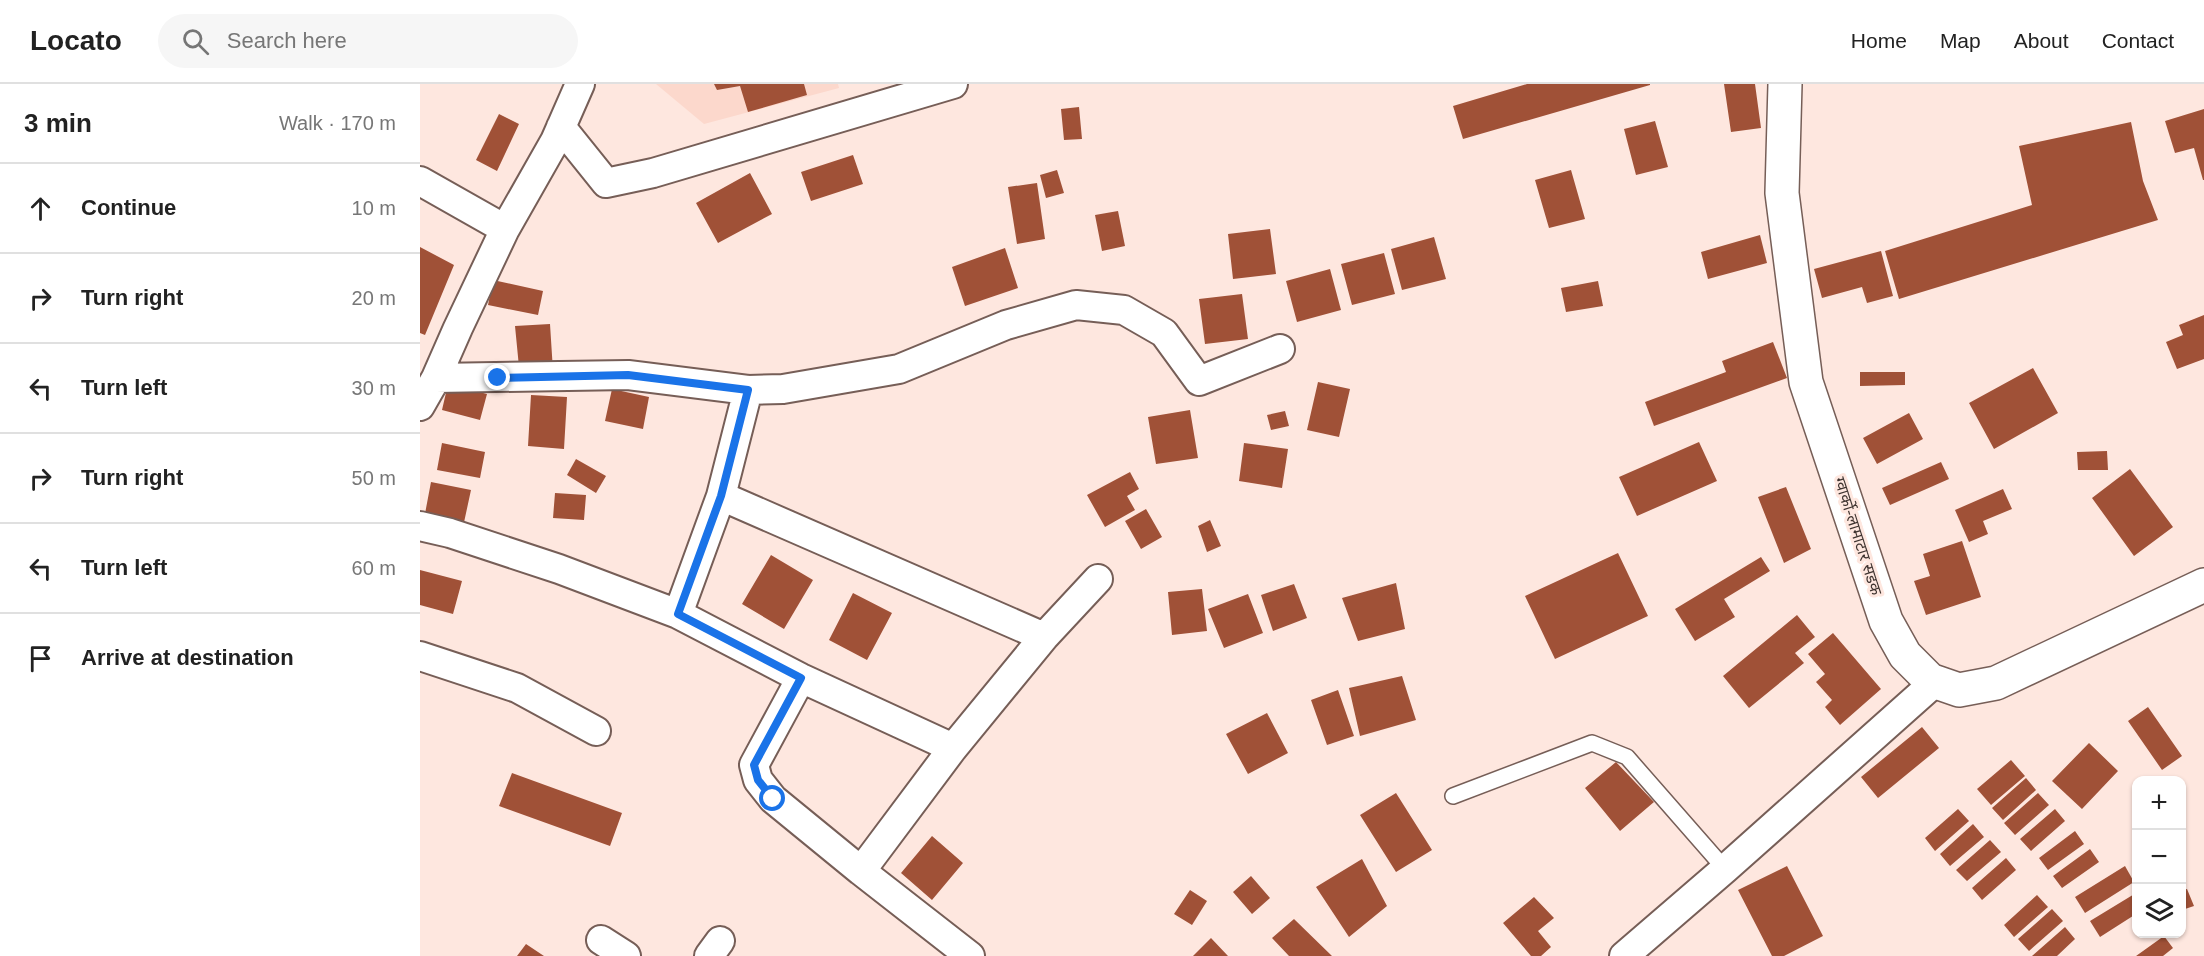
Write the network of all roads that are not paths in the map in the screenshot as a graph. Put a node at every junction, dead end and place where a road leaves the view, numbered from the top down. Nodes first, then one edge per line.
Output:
1 (580, 84) edge
2 (953, 84) edge
3 (1785, 84) edge
4 (561, 127) junction
5 (420, 180) edge
6 (505, 229) junction
7 (1280, 349) dead end
8 (436, 378) junction
9 (748, 390) junction
10 (420, 406) edge
11 (721, 496) junction
12 (420, 526) edge
13 (1098, 579) dead end
14 (2204, 585) edge
15 (678, 614) junction
16 (1044, 637) junction
17 (420, 656) edge
18 (801, 678) junction
19 (1935, 682) junction
20 (596, 731) dead end
21 (953, 748) junction
22 (1454, 796) dead end
23 (1725, 869) junction
24 (861, 871) junction
25 (601, 940) dead end
26 (626, 956) edge
27 (970, 956) edge
28 (1624, 956) edge

1 - 4 street
2 - 4 street
3 - 19 main road, ग्वार्को-लामाटार सडक
4 - 6 street
5 - 6 street
6 - 8 street
7 - 9 street
8 - 9 street
8 - 10 street
9 - 11 street
11 - 15 street
11 - 16 street
12 - 15 street
13 - 16 street
14 - 19 main road, ग्वार्को-लामाटार सडक
15 - 18 street
16 - 21 street
17 - 20 street
18 - 21 street
18 - 24 street
19 - 23 street
21 - 24 street
22 - 23 lane
23 - 28 street
24 - 27 street
25 - 26 street

